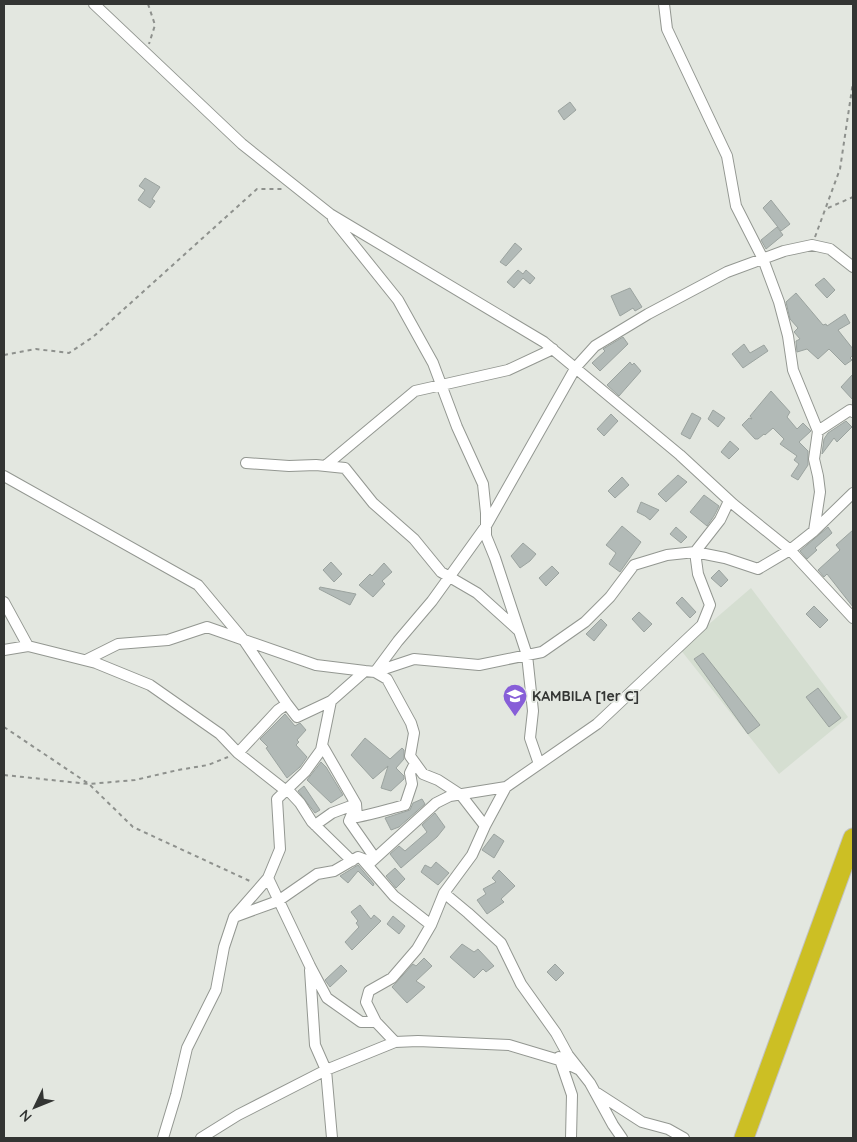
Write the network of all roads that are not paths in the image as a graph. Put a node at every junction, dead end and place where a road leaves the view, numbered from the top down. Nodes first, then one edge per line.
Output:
1 (94, 4) edge
2 (664, 4) edge
3 (330, 214) junction
4 (763, 259) junction
5 (853, 267) edge
6 (553, 349) junction
7 (576, 367) junction
8 (441, 384) junction
9 (853, 412) edge
10 (818, 431) junction
11 (246, 463) dead end
12 (325, 466) junction
13 (4, 476) edge
14 (853, 493) edge
15 (729, 500) junction
16 (486, 526) junction
17 (814, 531) junction
18 (790, 550) junction
19 (695, 552) junction
20 (450, 577) junction
21 (4, 602) edge
22 (853, 618) edge
23 (519, 631) junction
24 (243, 639) junction
25 (28, 646) junction
26 (4, 650) edge
27 (527, 655) junction
28 (86, 660) junction
29 (370, 672) junction
30 (331, 701) junction
31 (287, 704) junction
32 (322, 745) junction
33 (238, 753) junction
34 (415, 763) junction
35 (538, 764) junction
36 (506, 787) junction
37 (286, 790) junction
38 (461, 795) junction
39 (356, 804) junction
40 (315, 825) junction
41 (485, 826) junction
42 (853, 838) edge
43 (375, 858) junction
44 (357, 860) junction
45 (264, 882) junction
46 (444, 893) junction
47 (278, 901) junction
48 (234, 917) junction
49 (431, 925) junction
50 (310, 966) junction
51 (376, 1022) junction
52 (560, 1040) junction
53 (395, 1042) junction
54 (559, 1060) junction
55 (326, 1070) junction
56 (580, 1070) junction
57 (594, 1092) junction
58 (163, 1138) edge
59 (201, 1138) edge
60 (332, 1138) edge
61 (571, 1138) edge
62 (622, 1138) edge
63 (684, 1138) edge
64 (744, 1138) edge

1 - 3 street
2 - 4 street
3 - 6 street
3 - 8 street
4 - 5 street
4 - 7 street
4 - 10 street
6 - 7 street
6 - 8 street
7 - 15 street
7 - 16 street
8 - 12 street
8 - 16 street
9 - 10 street
10 - 17 street
11 - 12 street
12 - 20 street
13 - 24 street
14 - 17 street
15 - 18 street
15 - 19 street
16 - 20 street
16 - 23 street
17 - 18 street
18 - 19 street
18 - 22 street
19 - 27 street
19 - 35 street
20 - 23 street
20 - 29 street
21 - 25 street
23 - 27 street
24 - 28 street
24 - 29 street
24 - 31 street
25 - 26 street
25 - 28 street
27 - 29 street
27 - 35 street
28 - 33 street
29 - 30 street
29 - 34 street
30 - 31 street
30 - 32 street
31 - 33 street
32 - 37 street
32 - 39 street
33 - 37 street
34 - 38 street
34 - 39 street
35 - 36 street
36 - 38 street
36 - 41 street
37 - 40 street
37 - 45 street
38 - 41 street
38 - 43 street
39 - 40 street
39 - 43 street
40 - 44 street
41 - 46 street
42 - 64 highway
43 - 44 street
44 - 47 street
44 - 49 street
45 - 47 street
45 - 48 street
46 - 49 street
46 - 52 street
47 - 48 street
47 - 50 street
48 - 58 street
49 - 51 street
50 - 51 street
50 - 55 street
51 - 53 street
52 - 54 street
52 - 56 street
53 - 54 street
53 - 55 street
54 - 56 street
54 - 61 street
55 - 59 street
55 - 60 street
56 - 57 street
57 - 62 street
57 - 63 street

